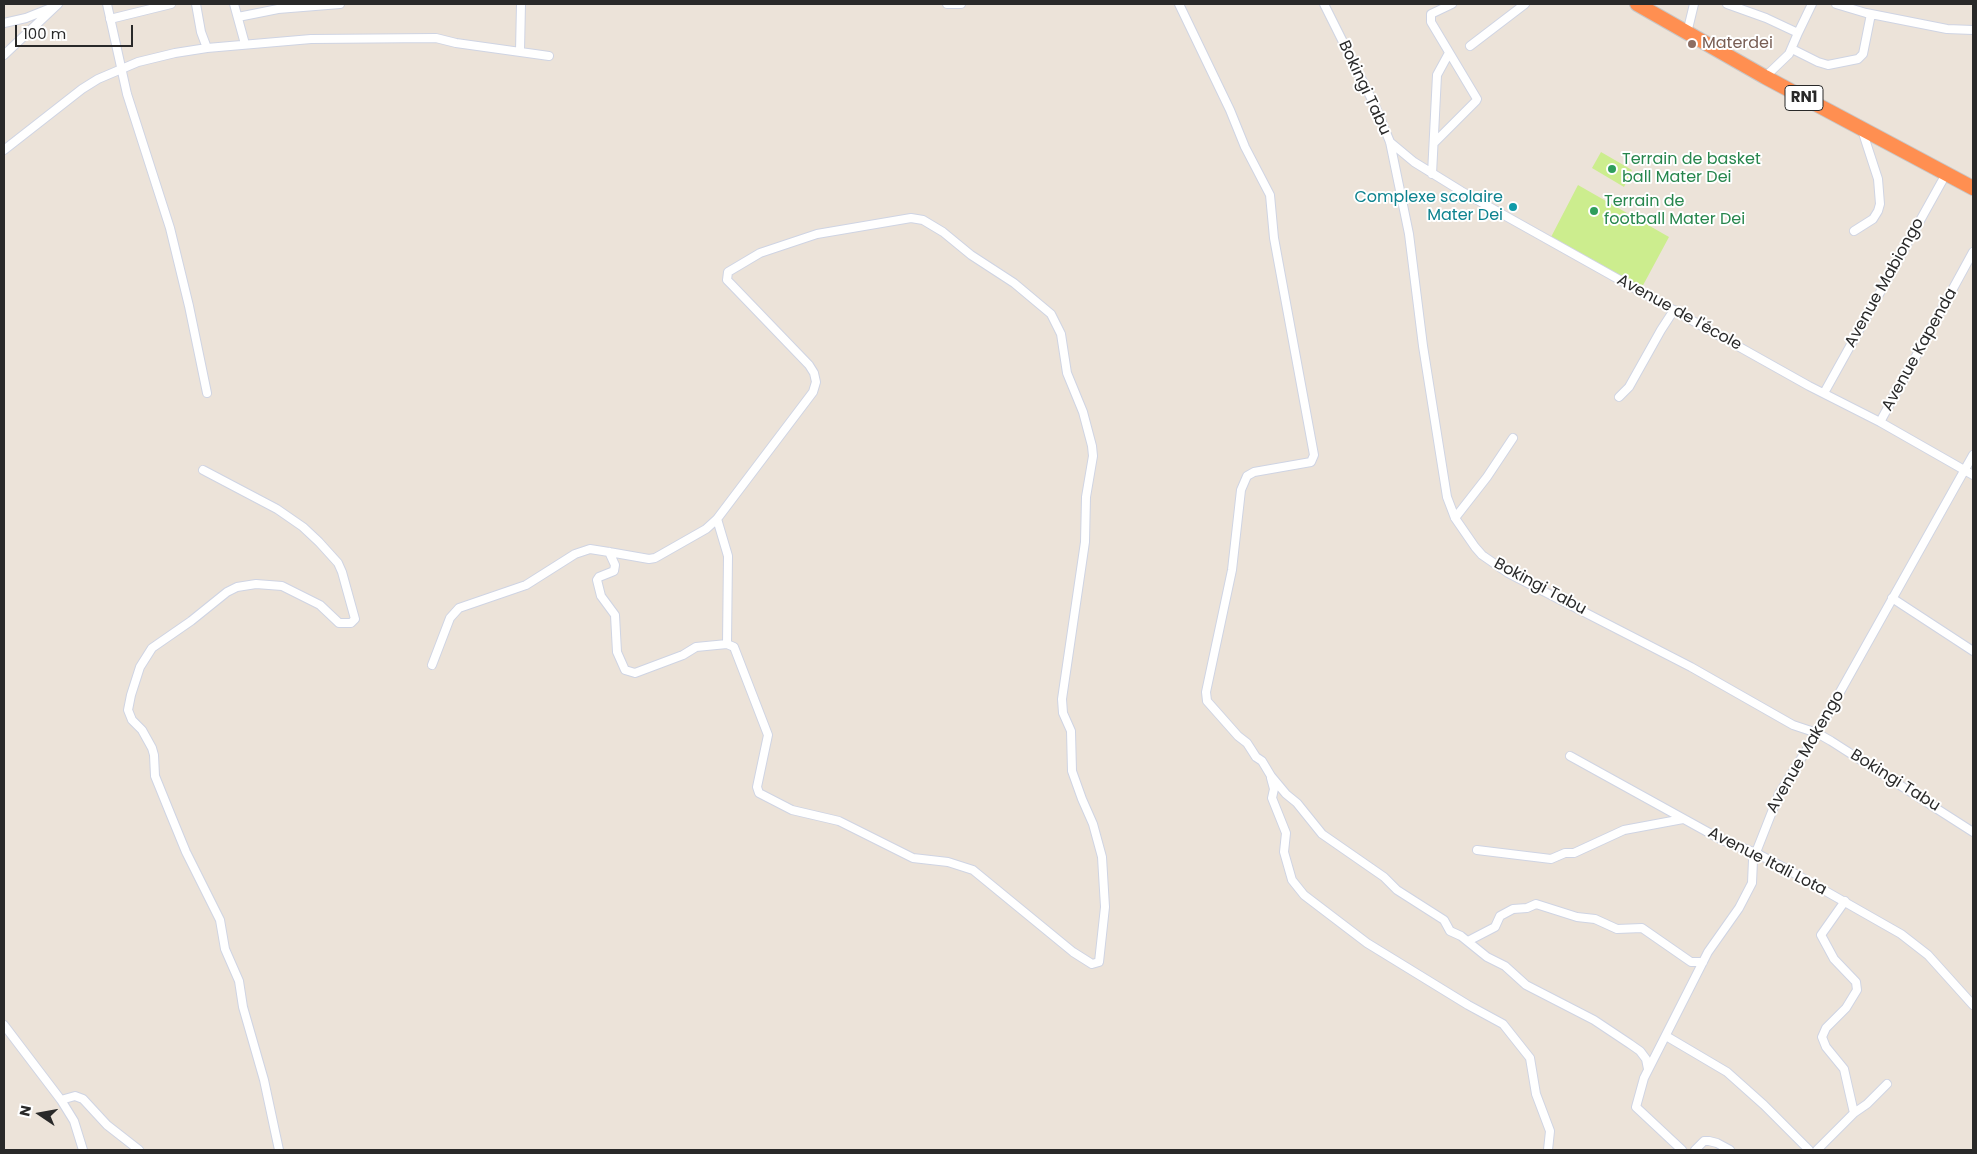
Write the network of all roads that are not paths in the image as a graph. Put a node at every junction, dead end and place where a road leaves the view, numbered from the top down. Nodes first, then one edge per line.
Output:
1 (107, 4) edge
2 (171, 4) edge
3 (196, 4) edge
4 (234, 4) edge
5 (340, 4) edge
6 (521, 4) edge
7 (947, 4) edge
8 (961, 4) edge
9 (1179, 4) edge
10 (1324, 4) edge
11 (1452, 4) edge
12 (1525, 4) edge
13 (1637, 4) edge
14 (1694, 4) edge
15 (1727, 4) edge
16 (1812, 4) edge
17 (1836, 4) edge
18 (57, 5) edge
19 (1871, 14) junction
20 (238, 17) junction
21 (110, 19) junction
22 (4, 23) edge
23 (1973, 30) edge
24 (1687, 33) junction
25 (1798, 33) junction
26 (246, 44) junction
27 (1470, 46) dead end
28 (207, 48) junction
29 (1792, 49) junction
30 (520, 51) junction
31 (1450, 53) junction
32 (4, 54) edge
33 (549, 56) dead end
34 (120, 69) junction
35 (1765, 77) junction
36 (1862, 130) junction
37 (1390, 142) junction
38 (1434, 143) junction
39 (4, 150) edge
40 (1432, 174) junction
41 (1946, 174) junction
42 (1973, 188) edge
43 (1854, 231) dead end
44 (1973, 252) edge
45 (1674, 310) junction
46 (207, 393) dead end
47 (1824, 393) junction
48 (1619, 397) dead end
49 (1880, 422) junction
50 (1513, 438) dead end
51 (1973, 456) edge
52 (203, 470) dead end
53 (1965, 470) junction
54 (1973, 475) edge
55 (717, 518) junction
56 (1455, 518) junction
57 (609, 552) junction
58 (1892, 598) junction
59 (728, 644) junction
60 (1973, 651) edge
61 (432, 665) dead end
62 (1817, 733) junction
63 (1570, 756) dead end
64 (1270, 776) junction
65 (1683, 819) junction
66 (1973, 832) edge
67 (1477, 850) dead end
68 (1756, 853) junction
69 (1845, 901) junction
70 (1468, 941) junction
71 (1703, 962) junction
72 (1973, 1005) edge
73 (4, 1024) edge
74 (1666, 1036) junction
75 (1648, 1068) junction
76 (1887, 1084) dead end
77 (62, 1100) junction
78 (1854, 1113) junction
79 (1670, 1141) junction
80 (83, 1150) edge
81 (139, 1150) edge
82 (279, 1150) edge
83 (1548, 1150) edge
84 (1669, 1150) edge
85 (1682, 1150) edge
86 (1695, 1150) edge
87 (1730, 1150) edge
88 (1809, 1150) edge
89 (1817, 1150) edge

1 - 21 street
2 - 21 street
3 - 28 street
4 - 20 street
5 - 20 street
6 - 30 street
7 - 8 street
9 - 64 street
10 - 37 street, Bokingi Tabu
11 - 31 street
12 - 27 street
13 - 24 highway, RN1
14 - 24 street
15 - 25 street
16 - 25 street
17 - 19 street
18 - 22 street
18 - 32 street
19 - 23 street
19 - 29 street
20 - 26 street
21 - 34 street
24 - 35 highway, RN1
25 - 29 street
26 - 28 street
26 - 30 street
28 - 34 street
29 - 35 street
30 - 33 street
31 - 38 street
31 - 38 street
34 - 39 street
34 - 46 street
35 - 36 highway, RN1
36 - 41 highway, RN1
36 - 43 street
37 - 40 street, Avenue de l'école
37 - 56 street, Bokingi Tabu
38 - 40 street
40 - 45 street, Avenue de l'école
41 - 42 highway, RN1
41 - 47 street, Avenue Mabiongo
44 - 49 street, Avenue Kapenda
45 - 47 street, Avenue de l'école
45 - 48 street
47 - 49 street, Avenue de l'école
49 - 53 street, Avenue de l'école
50 - 56 street
51 - 53 street, Avenue Makengo
52 - 82 street
53 - 54 street, Avenue de l'école
53 - 58 street, Avenue Makengo
55 - 57 street
55 - 59 street
55 - 59 street
56 - 62 street, Bokingi Tabu
57 - 59 street
57 - 61 street
58 - 60 street
58 - 62 street, Avenue Makengo
62 - 66 street, Bokingi Tabu
62 - 68 street, Avenue Makengo
63 - 65 street, Avenue Itali Lota
64 - 70 street
64 - 83 street
65 - 67 street
65 - 68 street, Avenue Itali Lota
68 - 69 street, Avenue Itali Lota
68 - 71 street, Avenue Makengo
69 - 72 street, Avenue Itali Lota
69 - 78 street
70 - 71 street
70 - 75 street
71 - 74 street, Avenue Makengo
73 - 77 street
74 - 75 street, Avenue Makengo
74 - 88 street
75 - 79 street, Avenue Makengo
76 - 78 street
77 - 80 street
77 - 81 street
78 - 89 street
79 - 84 street
79 - 85 street, Avenue Makengo
86 - 87 street

